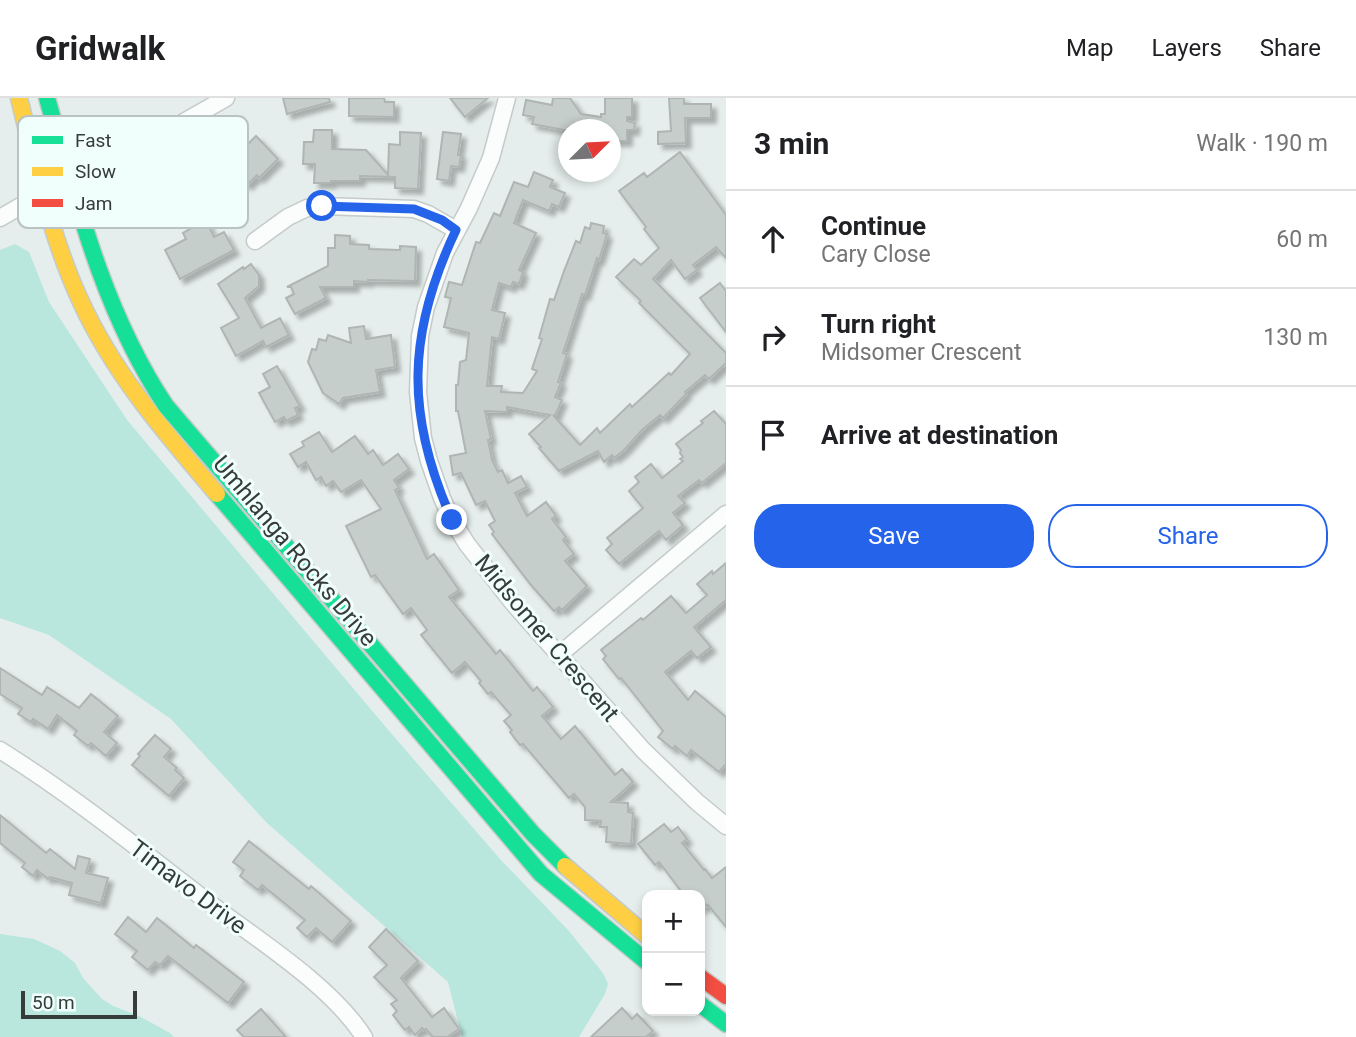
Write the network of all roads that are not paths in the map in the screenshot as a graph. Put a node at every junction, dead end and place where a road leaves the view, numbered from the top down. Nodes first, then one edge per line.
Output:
1 (19, 98) edge
2 (47, 98) edge
3 (226, 98) edge
4 (507, 98) edge
5 (23, 116) edge
6 (52, 116) edge
7 (194, 116) edge
8 (18, 208) edge
9 (0, 218) edge
10 (53, 228) edge
11 (86, 228) edge
12 (456, 230) junction
13 (255, 241) dead end
14 (726, 514) edge
15 (559, 655) junction
16 (0, 750) edge
17 (724, 820) edge
18 (642, 932) edge
19 (642, 958) edge
20 (705, 980) edge
21 (726, 996) edge
22 (705, 1008) edge
23 (726, 1024) edge
24 (364, 1037) edge

1 - 5 main road, Umhlanga Rocks Drive
2 - 6 main road, Umhlanga Rocks Drive
3 - 7 street
4 - 12 street, Midsomer Crescent
8 - 9 street
10 - 19 main road, Umhlanga Rocks Drive
11 - 18 main road, Umhlanga Rocks Drive
12 - 13 street
12 - 15 street, Midsomer Crescent
14 - 15 street
15 - 17 street, Midsomer Crescent
16 - 24 street, Timavo Drive
20 - 21 main road
22 - 23 main road

